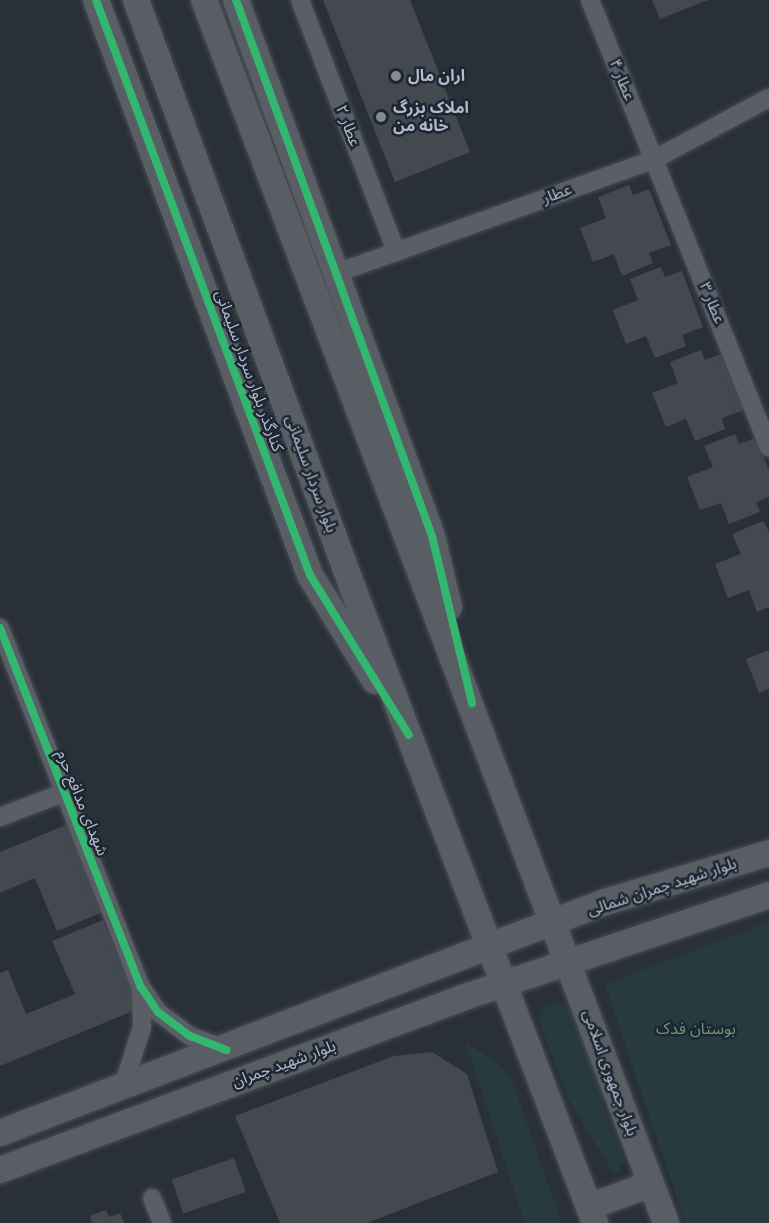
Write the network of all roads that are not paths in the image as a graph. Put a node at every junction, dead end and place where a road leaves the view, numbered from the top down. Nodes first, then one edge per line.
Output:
1 (96, 0) edge
2 (136, 0) edge
3 (204, 0) edge
4 (236, 0) edge
5 (300, 0) edge
6 (590, 0) edge
7 (769, 98) edge
8 (655, 159) junction
9 (396, 252) junction
10 (337, 273) junction
11 (769, 447) edge
12 (0, 628) edge
13 (472, 704) junction
14 (409, 735) junction
15 (63, 793) junction
16 (0, 817) edge
17 (769, 853) edge
18 (769, 895) edge
19 (556, 921) junction
20 (491, 947) junction
21 (571, 965) junction
22 (505, 986) junction
23 (141, 987) junction
24 (226, 1050) junction
25 (122, 1090) junction
26 (0, 1133) edge
27 (0, 1170) edge
28 (651, 1184) junction
29 (152, 1198) dead end
30 (592, 1215) edge
31 (162, 1223) edge
32 (666, 1223) edge

1 - 14 main road, کنارگذر بلوار سردار سلیمانی
2 - 14 main road, بلوار سردار سلیمانی
3 - 13 main road
4 - 10 main road
5 - 9 street, عطار ۲
6 - 8 street, عطار ۴
7 - 8 street, عطار
8 - 9 street, عطار
8 - 11 street, عطار ۳
9 - 10 street, عطار
10 - 13 main road
12 - 15 street, شهدای مدافع حرم
13 - 19 main road
14 - 20 main road, بلوار سردار سلیمانی
15 - 16 street
15 - 23 street, شهدای مدافع حرم
17 - 19 main road, بلوار شهید چمران شمالی
18 - 21 main road
19 - 20 main road, بلوار شهید چمران
19 - 21 main road, بلوار جمهوری اسلامی
20 - 22 main road
20 - 24 main road, بلوار شهید چمران
21 - 22 main road, بلوار شهید چمران
21 - 28 main road, بلوار جمهوری اسلامی
22 - 27 main road, بلوار شهید چمران
22 - 30 main road
23 - 24 street
23 - 25 street
24 - 25 main road, بلوار شهید چمران
25 - 26 main road, بلوار شهید چمران
28 - 30 main road
28 - 32 main road, بلوار جمهوری اسلامی
29 - 31 street

